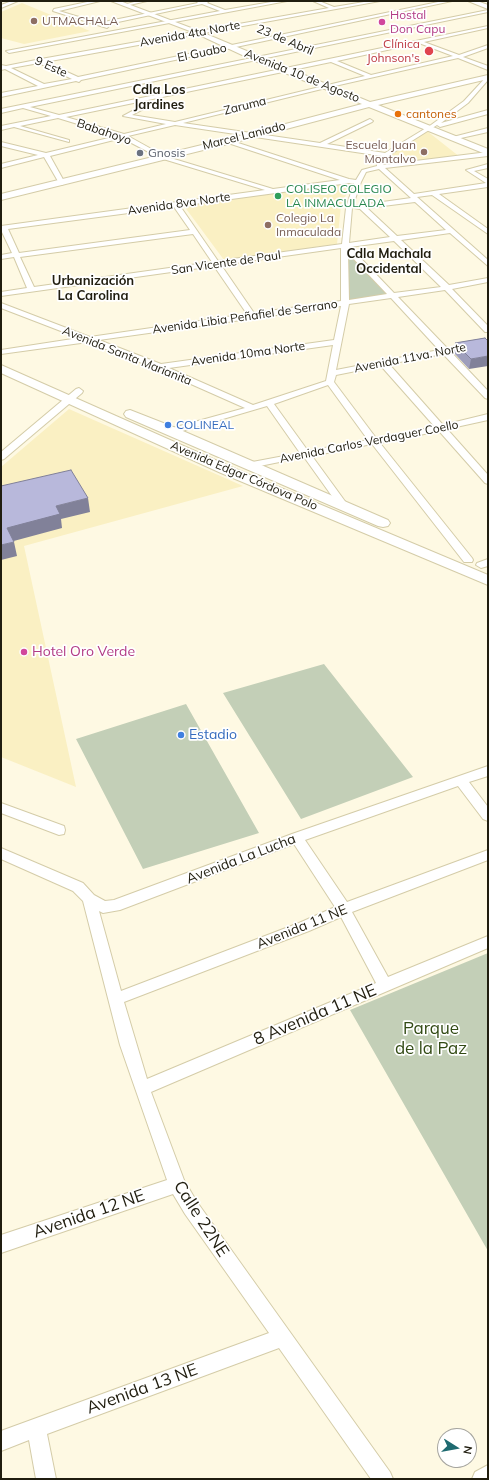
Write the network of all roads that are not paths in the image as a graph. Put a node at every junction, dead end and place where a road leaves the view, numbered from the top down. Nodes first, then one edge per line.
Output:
1 (16, 1) edge
2 (98, 1) edge
3 (114, 1) edge
4 (145, 1) edge
5 (210, 1) edge
6 (285, 1) edge
7 (315, 1) edge
8 (378, 1) edge
9 (450, 1) edge
10 (471, 1) edge
11 (200, 2) edge
12 (125, 5) junction
13 (1, 7) edge
14 (488, 7) edge
15 (334, 9) junction
16 (488, 11) edge
17 (224, 12) junction
18 (149, 14) junction
19 (348, 14) dead end
20 (230, 15) dead end
21 (355, 16) dead end
22 (236, 18) dead end
23 (362, 19) junction
24 (171, 22) junction
25 (370, 22) dead end
26 (100, 24) junction
27 (248, 24) junction
28 (488, 27) edge
29 (385, 28) dead end
30 (260, 29) dead end
31 (392, 31) junction
32 (121, 32) junction
33 (197, 32) junction
34 (266, 32) dead end
35 (399, 34) dead end
36 (406, 36) dead end
37 (279, 37) junction
38 (285, 40) dead end
39 (421, 42) junction
40 (297, 45) dead end
41 (231, 46) junction
42 (488, 46) edge
43 (303, 48) junction
44 (1, 50) edge
45 (9, 52) junction
46 (318, 54) dead end
47 (22, 55) dead end
48 (28, 57) dead end
49 (325, 57) dead end
50 (458, 57) junction
51 (258, 59) junction
52 (332, 60) junction
53 (40, 61) junction
54 (3, 67) edge
55 (488, 68) edge
56 (285, 69) junction
57 (372, 77) junction
58 (488, 77) edge
59 (78, 80) junction
60 (84, 83) dead end
61 (43, 86) junction
62 (326, 86) junction
63 (91, 87) dead end
64 (98, 91) junction
65 (1, 95) edge
66 (149, 99) junction
67 (8, 102) dead end
68 (370, 104) junction
69 (23, 106) junction
70 (1, 111) edge
71 (488, 112) edge
72 (59, 117) junction
73 (370, 120) dead end
74 (173, 123) junction
75 (13, 126) junction
76 (431, 127) junction
77 (1, 128) edge
78 (488, 130) edge
79 (121, 135) junction
80 (252, 135) junction
81 (452, 138) junction
82 (67, 141) dead end
83 (227, 141) junction
84 (1, 144) edge
85 (321, 145) junction
86 (9, 146) junction
87 (1, 148) edge
88 (488, 153) edge
89 (46, 155) junction
90 (386, 155) junction
91 (162, 157) junction
92 (1, 166) edge
93 (488, 166) edge
94 (380, 167) junction
95 (349, 181) junction
96 (358, 182) junction
97 (62, 183) junction
98 (488, 183) edge
99 (274, 191) junction
100 (434, 193) junction
101 (1, 197) edge
102 (413, 198) junction
103 (176, 205) junction
104 (360, 206) junction
105 (348, 208) junction
106 (488, 224) edge
107 (480, 226) junction
108 (2, 228) edge
109 (194, 232) junction
110 (451, 232) junction
111 (488, 232) edge
112 (396, 240) junction
113 (345, 246) junction
114 (16, 255) junction
115 (1, 257) edge
116 (487, 262) edge
117 (217, 264) junction
118 (488, 280) edge
119 (447, 288) junction
120 (32, 290) junction
121 (1, 294) edge
122 (394, 296) junction
123 (345, 302) junction
124 (1, 305) edge
125 (252, 316) junction
126 (488, 330) edge
127 (87, 340) junction
128 (337, 342) junction
129 (459, 348) edge
130 (445, 351) junction
131 (1, 352) edge
132 (1, 358) edge
133 (384, 364) junction
134 (160, 367) junction
135 (1, 369) edge
136 (331, 378) junction
137 (75, 395) junction
138 (488, 396) edge
139 (269, 402) junction
140 (253, 408) junction
141 (488, 417) edge
142 (442, 428) junction
143 (172, 430) junction
144 (374, 441) junction
145 (306, 455) junction
146 (1, 457) edge
147 (250, 465) junction
148 (488, 481) edge
149 (342, 504) junction
150 (481, 564) edge
151 (488, 580) edge
152 (488, 771) edge
153 (462, 781) junction
154 (1, 808) edge
155 (488, 816) edge
156 (60, 830) dead end
157 (297, 838) junction
158 (1, 853) edge
159 (488, 855) edge
160 (89, 898) junction
161 (344, 909) junction
162 (488, 942) edge
163 (385, 985) junction
164 (116, 999) junction
165 (142, 1088) junction
166 (177, 1185) junction
167 (1, 1244) edge
168 (283, 1338) junction
169 (36, 1428) junction
170 (1, 1441) edge
171 (488, 1475) edge
172 (46, 1479) edge
173 (383, 1479) edge
174 (482, 1479) edge

1 - 13 street
2 - 26 street
3 - 12 street, Avenida 10 de Agosto
4 - 12 street
5 - 11 street
6 - 17 street
7 - 15 street
8 - 15 street, Avenida 4ta Norte
9 - 23 street, El Guabo
10 - 14 street
11 - 17 street
11 - 18 street
12 - 18 street, Avenida 10 de Agosto
15 - 19 street
15 - 27 street, Avenida 4ta Norte
16 - 31 street
17 - 20 street
17 - 24 street
18 - 24 street, Avenida 10 de Agosto
18 - 26 street
21 - 23 street
22 - 27 street, 23 de Abril
23 - 25 street
23 - 37 street, El Guabo
24 - 32 street
24 - 33 street, Avenida 10 de Agosto
26 - 32 street
27 - 30 street, 23 de Abril
27 - 33 street, Avenida 4ta Norte
28 - 39 street
29 - 31 street
31 - 35 street
31 - 43 street
32 - 45 street
33 - 41 street, Avenida 10 de Agosto
33 - 53 street, Avenida 4ta Norte
34 - 37 street, 23 de Abril
36 - 39 street
37 - 38 street, 23 de Abril
37 - 41 street, El Guabo
39 - 50 street
39 - 52 street
40 - 43 street, 23 de Abril
41 - 51 street, Avenida 10 de Agosto
41 - 59 street, El Guabo
42 - 50 street, Zaruma
43 - 46 street, 23 de Abril
43 - 51 street
44 - 45 street, 9 Este
45 - 47 street, 9 Este
48 - 53 street, 9 Este
49 - 52 street, 23 de Abril
50 - 55 street
50 - 57 street, Zaruma
51 - 56 street, Avenida 10 de Agosto
51 - 64 street
52 - 56 street
52 - 57 street, 23 de Abril
53 - 54 street, Avenida 4ta Norte
53 - 59 street, 9 Este
54 - 61 street
56 - 62 street, Avenida 10 de Agosto
56 - 66 street
57 - 62 street, Zaruma
58 - 68 street, Marcel Laniado
58 - 76 street
59 - 60 street, 9 Este
59 - 61 street, El Guabo
61 - 65 street, El Guabo
62 - 68 street, Avenida 10 de Agosto
62 - 74 street, Zaruma
63 - 64 street
64 - 69 street
66 - 72 street
66 - 74 street
67 - 69 street, Babahoyo
68 - 76 street, Avenida 10 de Agosto
68 - 80 street, Marcel Laniado
69 - 70 street
69 - 72 street, Babahoyo
71 - 76 street
72 - 75 street
72 - 79 street, Babahoyo
73 - 85 street
74 - 79 street, Zaruma
74 - 80 street
75 - 77 street
75 - 82 street
76 - 81 street, Avenida 10 de Agosto
76 - 90 street
78 - 81 street
79 - 89 street, Zaruma
79 - 91 street, Babahoyo
80 - 83 street, Marcel Laniado
80 - 85 street
81 - 88 street, Avenida 10 de Agosto
83 - 91 street, Marcel Laniado
83 - 95 street
84 - 86 street
85 - 90 street
86 - 87 street
86 - 89 street
88 - 94 street
89 - 92 street, Zaruma
89 - 97 street
90 - 94 street
91 - 97 street, Marcel Laniado
91 - 99 street, Babahoyo
93 - 98 street
94 - 96 street
94 - 102 street
95 - 96 street, Avenida 8va Norte
95 - 99 street, Avenida 8va Norte
96 - 105 street
97 - 101 street, Marcel Laniado
98 - 100 street
99 - 103 street, Avenida 8va Norte
100 - 102 street
100 - 107 street
102 - 104 street
102 - 110 street
103 - 108 street, Avenida 8va Norte
103 - 109 street
104 - 105 street
104 - 112 street
105 - 113 street
106 - 107 street
107 - 111 street
108 - 114 street
109 - 114 street
109 - 117 street
110 - 112 street, San Vicente de Paul
110 - 116 street
112 - 113 street, San Vicente de Paul
112 - 119 street
113 - 117 street, San Vicente de Paul
113 - 122 street
113 - 123 street
114 - 115 street
114 - 120 street
117 - 120 street, San Vicente de Paul
117 - 125 street
118 - 119 street, Avenida Libia Peñafiel de Serrano
119 - 122 street, Avenida Libia Peñafiel de Serrano
119 - 126 street
120 - 121 street, San Vicente de Paul
122 - 123 street, Avenida Libia Peñafiel de Serrano
122 - 130 street
123 - 125 street, Avenida Libia Peñafiel de Serrano
123 - 128 street
124 - 127 street, Avenida Santa Marianita
125 - 127 street, Avenida Libia Peñafiel de Serrano
127 - 131 street, Avenida Libia Peñafiel de Serrano
127 - 134 street, Avenida Santa Marianita
128 - 134 street, Avenida 10ma Norte
128 - 136 street
129 - 130 street, Avenida 11va. Norte
130 - 133 street, Avenida 11va. Norte
130 - 138 street
132 - 137 street, Avenida Edgar Córdova Polo
133 - 136 street, Avenida 11va. Norte
133 - 142 street
134 - 140 street, Avenida Santa Marianita
135 - 137 street, Avenida Edgar Córdova Polo
136 - 139 street, Avenida 11va. Norte
136 - 144 street
137 - 143 street, Avenida Edgar Córdova Polo
137 - 146 street
137 - 151 street, Avenida Edgar Córdova Polo
139 - 140 street, Avenida 11va. Norte
139 - 145 street
140 - 143 street, Avenida 11va. Norte
141 - 142 street, Avenida Carlos Verdaguer Coello
142 - 144 street, Avenida Carlos Verdaguer Coello
142 - 148 street
143 - 147 street, Avenida Edgar Córdova Polo
144 - 145 street, Avenida Carlos Verdaguer Coello
144 - 150 street
145 - 147 street, Avenida Carlos Verdaguer Coello
145 - 149 street
147 - 149 street, Avenida Edgar Córdova Polo
149 - 150 street, Avenida Edgar Córdova Polo
152 - 153 street, Avenida La Lucha
153 - 155 street
153 - 157 street, Avenida La Lucha
154 - 156 street
157 - 160 street, Avenida La Lucha
157 - 161 street
158 - 160 street, Avenida La Lucha
159 - 161 street, Avenida 11 NE
160 - 164 street, Calle 22NE
161 - 163 street
161 - 164 street, Avenida 11 NE
162 - 163 street, 8 Avenida 11 NE
163 - 165 street, 8 Avenida 11 NE
164 - 165 street, Calle 22NE
165 - 166 street, Calle 22NE
166 - 167 street, Avenida 12 NE
166 - 168 street, Calle 22NE
168 - 169 street, Avenida 13 NE
168 - 173 street, Calle 22NE
169 - 170 street, Avenida 13 NE
169 - 172 street
171 - 174 street

